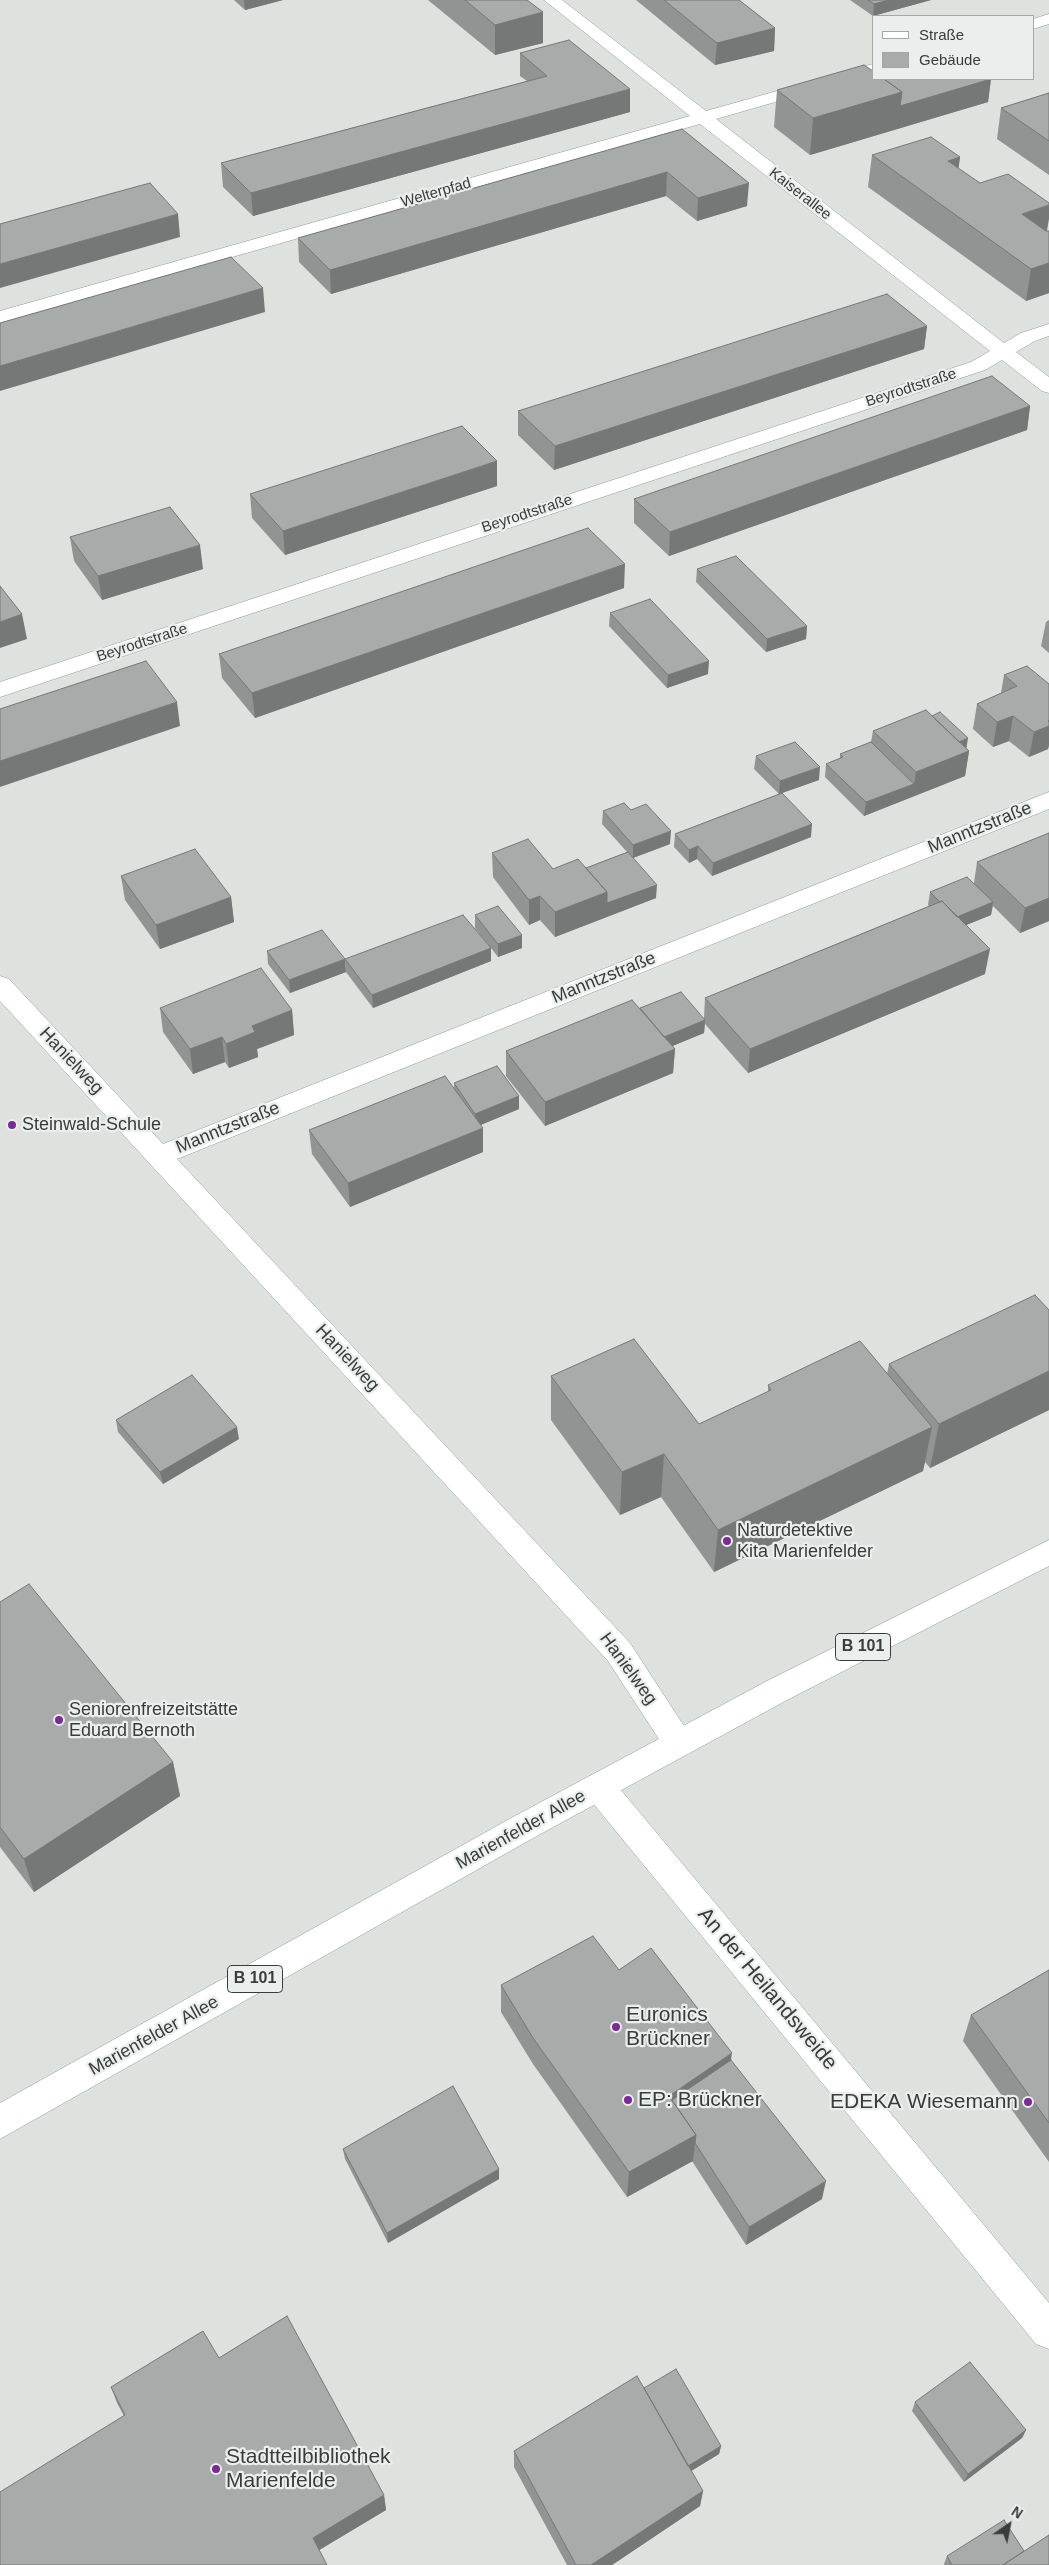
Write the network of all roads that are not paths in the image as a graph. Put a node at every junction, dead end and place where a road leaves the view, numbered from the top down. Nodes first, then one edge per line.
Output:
1 (552, 0) edge
2 (1049, 19) edge
3 (1034, 24) edge
4 (872, 69) edge
5 (701, 117) junction
6 (0, 317) edge
7 (1049, 330) edge
8 (1004, 352) junction
9 (1049, 387) edge
10 (0, 690) edge
11 (1049, 800) edge
12 (0, 985) edge
13 (158, 1156) junction
14 (1049, 1552) edge
15 (678, 1743) junction
16 (599, 1786) junction
17 (0, 2122) edge
18 (1049, 2331) edge

1 - 5 street, Kaiserallee
2 - 3 street
4 - 5 street, Welterpfad
5 - 6 street, Welterpfad
5 - 8 street, Kaiserallee
7 - 8 street, Beyrodtstraße
8 - 9 street, Kaiserallee
8 - 10 street, Beyrodtstraße
11 - 13 street, Manntzstraße
12 - 13 street, Hanielweg
13 - 15 street, Hanielweg
14 - 15 street, Marienfelder Allee / B 101
15 - 16 street, Marienfelder Allee / B 101
16 - 17 street, Marienfelder Allee / B 101
16 - 18 street, An der Heilandsweide

